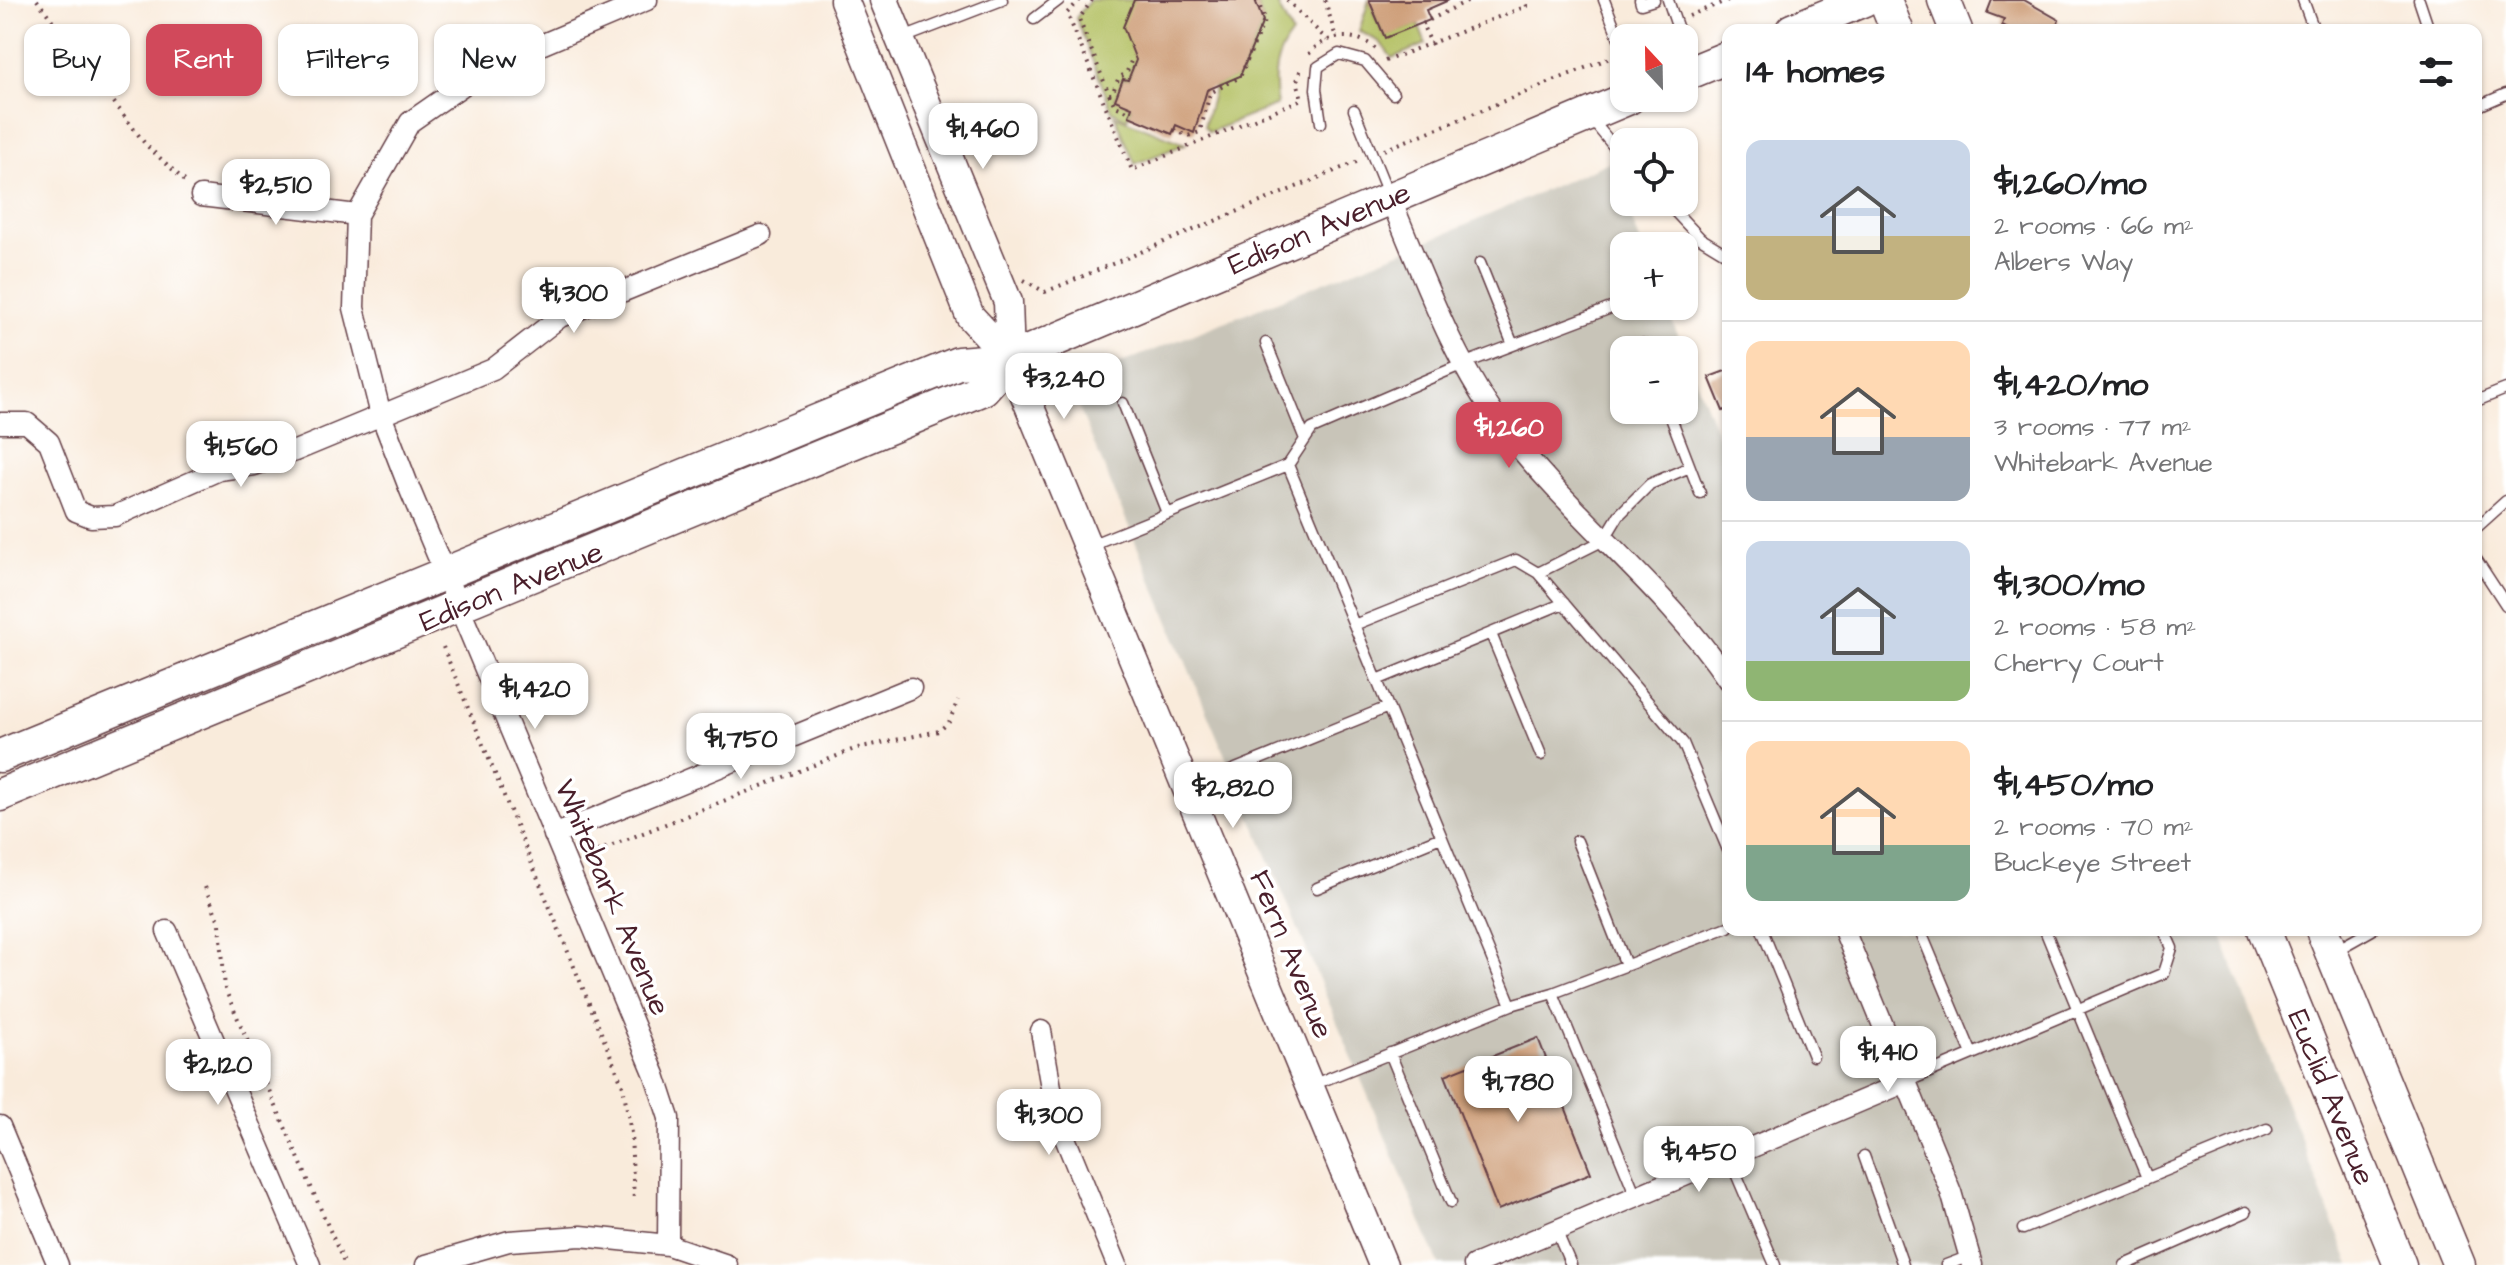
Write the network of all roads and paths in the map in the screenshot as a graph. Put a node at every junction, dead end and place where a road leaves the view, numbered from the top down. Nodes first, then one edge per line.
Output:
1 (37, 0) edge
2 (647, 0) edge
3 (844, 0) edge
4 (884, 0) edge
5 (1002, 0) edge
6 (1059, 0) edge
7 (1080, 0) edge
8 (1092, 0) edge
9 (1257, 0) edge
10 (1287, 0) edge
11 (1325, 0) edge
12 (1469, 0) edge
13 (1525, 0) edge
14 (1604, 0) edge
15 (1640, 0) edge
16 (1654, 0) edge
17 (1668, 0) edge
18 (1864, 0) edge
19 (1885, 0) edge
20 (1944, 0) edge
21 (2303, 0) edge
22 (2419, 0) edge
23 (1034, 19) dead end
24 (1613, 24) edge
25 (1676, 24) edge
26 (1806, 24) edge
27 (1895, 24) edge
28 (1954, 24) edge
29 (2312, 24) edge
30 (2427, 24) edge
31 (1336, 38) junction
32 (901, 39) junction
33 (1327, 40) junction
34 (1432, 45) junction
35 (1133, 56) dead end
36 (1610, 58) edge
37 (1722, 58) edge
38 (1698, 62) edge
39 (1109, 94) junction
40 (1393, 94) dead end
41 (2506, 94) edge
42 (2482, 104) edge
43 (1610, 106) edge
44 (1354, 110) dead end
45 (1130, 112) dead end
46 (1589, 115) junction
47 (1321, 123) dead end
48 (1174, 130) dead end
49 (1610, 141) edge
50 (1370, 156) junction
51 (201, 196) joint
52 (1390, 198) junction
53 (357, 215) junction
54 (1679, 216) edge
55 (761, 235) dead end
56 (1722, 251) edge
57 (1480, 263) dead end
58 (1020, 269) dead end
59 (1610, 308) edge
60 (1266, 343) dead end
61 (1513, 345) junction
62 (1010, 359) junction
63 (1463, 364) junction
64 (2506, 389) edge
65 (2482, 399) edge
66 (1123, 403) dead end
67 (381, 415) junction
68 (0, 423) edge
69 (1673, 424) edge
70 (1305, 439) junction
71 (1288, 465) junction
72 (1690, 467) junction
73 (1700, 493) dead end
74 (2506, 501) edge
75 (1167, 513) junction
76 (2482, 523) edge
77 (1604, 540) junction
78 (1087, 546) junction
79 (2482, 568) edge
80 (444, 571) junction
81 (1538, 573) junction
82 (1564, 603) junction
83 (2506, 605) edge
84 (460, 607) junction
85 (1354, 625) junction
86 (1491, 634) junction
87 (443, 647) dead end
88 (1722, 672) edge
89 (1377, 680) junction
90 (911, 688) dead end
91 (958, 700) dead end
92 (1388, 707) junction
93 (1541, 755) dead end
94 (0, 756) edge
95 (1187, 789) junction
96 (0, 795) edge
97 (554, 835) junction
98 (1722, 836) edge
99 (1441, 837) junction
100 (1577, 841) dead end
101 (590, 854) dead end
102 (205, 887) dead end
103 (1317, 888) dead end
104 (1722, 929) edge
105 (167, 931) dead end
106 (1764, 936) edge
107 (1846, 936) edge
108 (1923, 936) edge
109 (2048, 936) edge
110 (2167, 936) edge
111 (2266, 936) edge
112 (2350, 936) edge
113 (2327, 942) edge
114 (1626, 965) junction
115 (1553, 993) junction
116 (1511, 1005) junction
117 (2078, 1009) junction
118 (1041, 1031) dead end
119 (1390, 1053) junction
120 (1972, 1054) junction
121 (1813, 1056) dead end
122 (1906, 1082) junction
123 (1309, 1086) junction
124 (0, 1126) edge
125 (2267, 1129) dead end
126 (2411, 1148) junction
127 (1864, 1156) dead end
128 (1729, 1157) junction
129 (2361, 1169) junction
130 (2147, 1178) junction
131 (1636, 1196) junction
132 (634, 1202) dead end
133 (1451, 1202) dead end
134 (2246, 1212) dead end
135 (2023, 1229) dead end
136 (1556, 1230) junction
137 (668, 1245) junction
138 (1970, 1255) edge
139 (58, 1265) edge
140 (310, 1265) edge
141 (345, 1265) edge
142 (426, 1265) edge
143 (727, 1265) edge
144 (1117, 1265) edge
145 (1383, 1265) edge
146 (1474, 1265) edge
147 (1571, 1265) edge
148 (1775, 1265) edge
149 (1903, 1265) edge
150 (1946, 1265) edge
151 (2125, 1265) edge
152 (2400, 1265) edge
153 (2459, 1265) edge

1 - 51 path
2 - 53 street
3 - 62 street, Fern Avenue
4 - 32 street, Fern Avenue
5 - 32 lane
6 - 23 lane
7 - 33 path
8 - 39 path
9 - 48 path
10 - 33 path
11 - 31 path
12 - 34 path
13 - 34 path
14 - 24 lane
15 - 16 lane
17 - 25 lane
18 - 26 main road
19 - 27 main road
20 - 28 main road
21 - 29 lane
22 - 30 lane
31 - 33 path
31 - 34 path
32 - 62 street, Fern Avenue
35 - 39 path
36 - 50 path
37 - 38 main road
39 - 45 path
40 - 47 lane
41 - 42 lane
43 - 46 main road, Edison Avenue
44 - 50 lane
46 - 49 lane
46 - 52 main road, Edison Avenue
50 - 52 lane
50 - 58 path
51 - 53 street
52 - 62 main road, Edison Avenue
52 - 63 street
53 - 67 street, Whitebark Avenue
54 - 56 lane
55 - 67 street
57 - 61 lane
59 - 61 lane
60 - 70 lane
61 - 63 lane
62 - 78 street, Fern Avenue
62 - 80 main road, Edison Avenue
62 - 84 main road, Edison Avenue
63 - 70 lane
63 - 77 street
64 - 65 lane
66 - 75 lane
67 - 68 street
67 - 80 street, Whitebark Avenue
69 - 72 lane
70 - 71 lane
71 - 75 lane
71 - 85 lane
72 - 73 lane
72 - 77 lane
74 - 76 lane
75 - 78 lane
77 - 81 lane
77 - 88 street
78 - 95 street, Fern Avenue
79 - 83 lane
80 - 84 street, Whitebark Avenue
80 - 94 main road, Edison Avenue
81 - 82 lane
81 - 85 lane
82 - 86 lane
82 - 98 lane
84 - 96 main road, Edison Avenue
84 - 97 street, Whitebark Avenue
85 - 89 lane
86 - 89 lane
86 - 93 lane
87 - 132 path
89 - 92 lane
90 - 97 street
91 - 101 path
92 - 95 lane
92 - 99 lane
95 - 123 street, Fern Avenue
97 - 137 street, Whitebark Avenue
99 - 103 lane
99 - 116 lane
100 - 114 lane
102 - 141 path
104 - 114 lane
105 - 140 street
106 - 121 lane
107 - 122 street
108 - 120 lane
109 - 117 lane
110 - 117 lane
111 - 129 main road, Euclid Avenue
112 - 113 lane
113 - 126 main road, Euclid Avenue
114 - 115 lane
115 - 116 lane
115 - 131 lane
116 - 119 lane
117 - 120 lane
117 - 130 lane
118 - 144 street
119 - 123 lane
119 - 133 lane
120 - 122 lane
122 - 128 street
122 - 138 street
123 - 145 street, Fern Avenue
124 - 139 street
125 - 130 lane
126 - 129 main road
126 - 153 main road, Euclid Avenue
127 - 149 lane
128 - 131 street
128 - 148 lane
129 - 152 main road, Euclid Avenue
130 - 135 lane
131 - 136 street
134 - 151 lane
136 - 146 street
136 - 147 lane
137 - 142 street
137 - 143 street
138 - 150 lane

